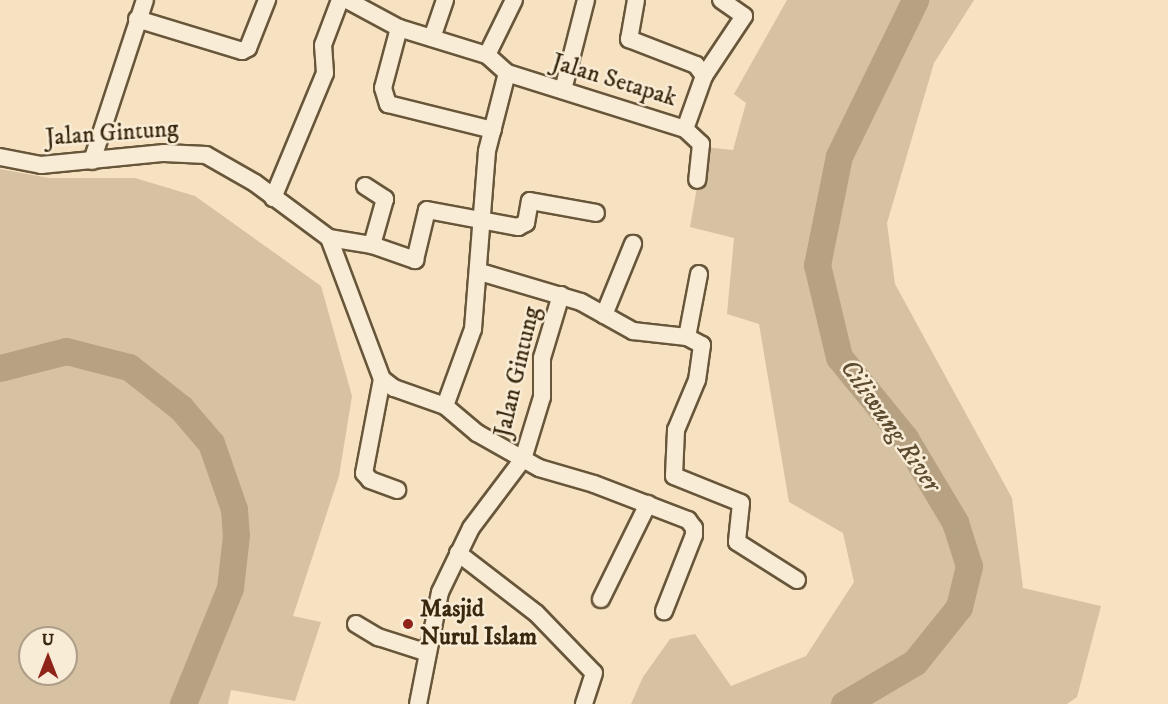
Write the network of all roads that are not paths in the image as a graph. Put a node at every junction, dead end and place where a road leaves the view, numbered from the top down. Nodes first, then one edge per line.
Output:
1 (144, 0) edge
2 (267, 0) edge
3 (340, 0) edge
4 (347, 0) edge
5 (445, 0) edge
6 (514, 0) edge
7 (586, 0) edge
8 (636, 0) edge
9 (721, 0) edge
10 (137, 18) junction
11 (399, 28) junction
12 (432, 38) junction
13 (487, 56) junction
14 (507, 73) junction
15 (704, 76) junction
16 (563, 90) junction
17 (685, 129) junction
18 (493, 130) junction
19 (0, 157) edge
20 (92, 161) junction
21 (697, 180) dead end
22 (365, 186) dead end
23 (273, 198) junction
24 (596, 213) dead end
25 (482, 222) junction
26 (329, 238) junction
27 (633, 244) dead end
28 (372, 245) junction
29 (480, 272) junction
30 (699, 274) dead end
31 (561, 296) junction
32 (604, 315) junction
33 (687, 337) junction
34 (382, 379) junction
35 (445, 406) junction
36 (523, 459) junction
37 (398, 490) dead end
38 (648, 504) junction
39 (458, 553) junction
40 (796, 580) dead end
41 (601, 599) dead end
42 (664, 611) dead end
43 (356, 624) dead end
44 (428, 653) junction
45 (418, 704) edge
46 (585, 704) edge

1 - 10 street
2 - 10 street
3 - 23 street
4 - 11 street
5 - 12 street
6 - 13 street
7 - 16 street
8 - 15 street
9 - 15 street
10 - 20 street
11 - 12 street
11 - 18 street
12 - 13 street
13 - 14 street
14 - 16 street, Jalan Setapak
14 - 18 street
15 - 17 street
16 - 17 street, Jalan Setapak
17 - 21 street, Jalan Setapak
18 - 25 street
19 - 20 street, Jalan Gintung
20 - 23 street, Jalan Gintung
22 - 28 street
23 - 26 street, Jalan Gintung
24 - 25 street, Jalan Gintung
25 - 28 street, Jalan Gintung
25 - 29 street
26 - 28 street, Jalan Gintung
26 - 34 street
27 - 32 street
29 - 31 street, Jalan Gintung
29 - 35 street
30 - 33 street
31 - 32 street, Jalan Gintung
31 - 36 street, Jalan Gintung
32 - 33 street, Jalan Gintung
33 - 40 street
34 - 35 street
34 - 37 street
35 - 36 street, Jalan Gintung
36 - 38 street, Jalan Gintung
36 - 39 street, Jalan Gintung
38 - 41 street
38 - 42 street, Jalan Gintung
39 - 44 street, Jalan Gintung
39 - 46 street
43 - 44 street
44 - 45 street, Jalan Gintung

